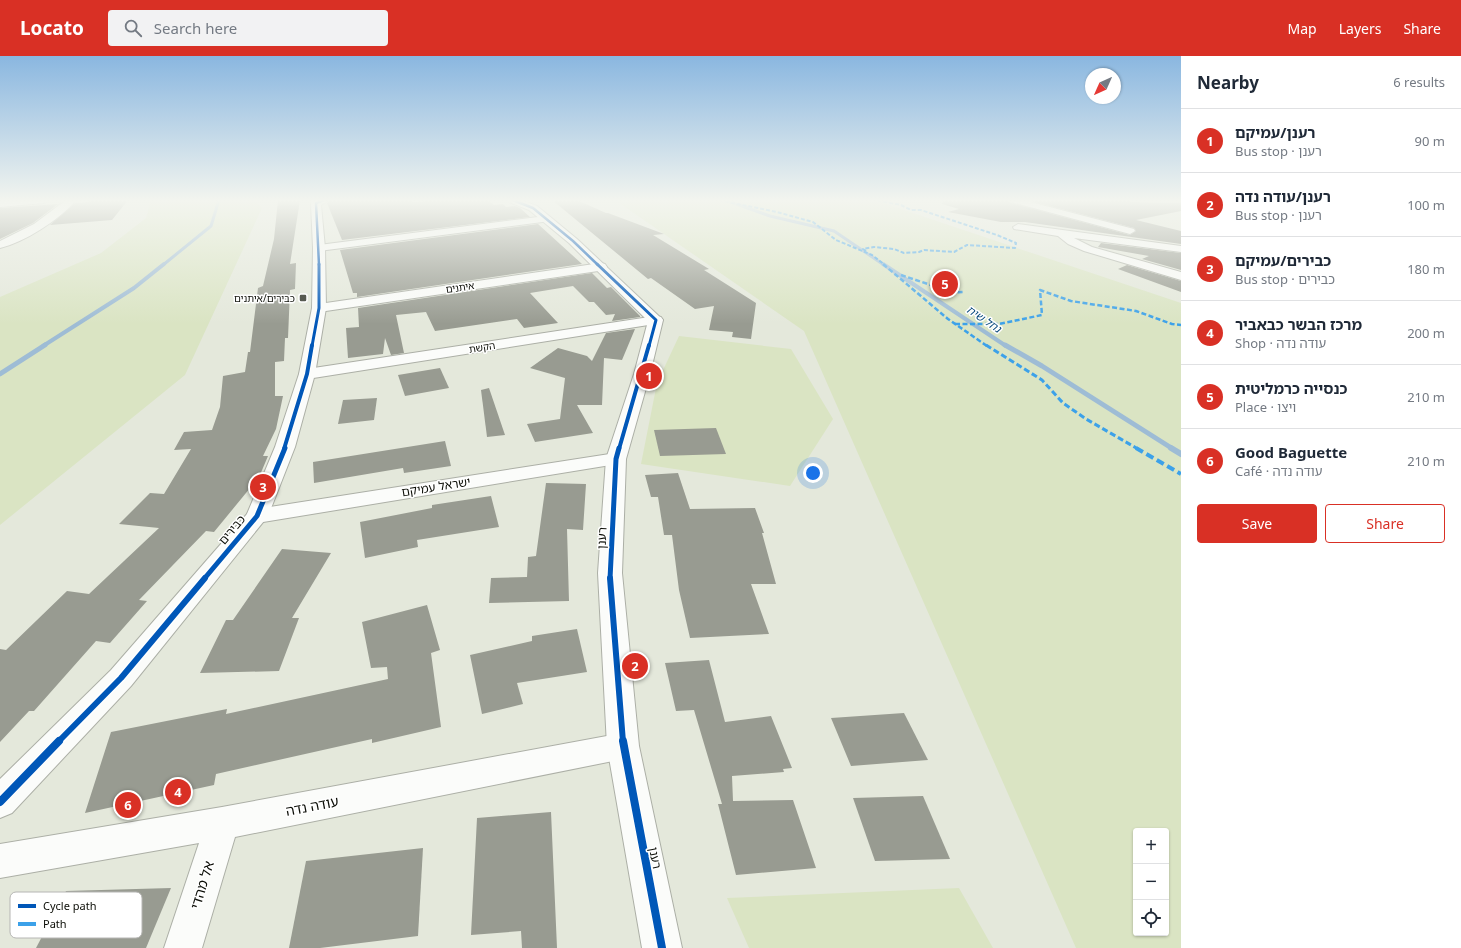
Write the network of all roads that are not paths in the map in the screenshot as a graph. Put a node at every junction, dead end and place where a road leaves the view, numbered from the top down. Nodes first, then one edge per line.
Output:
1 (319, 242) edge
2 (369, 242) edge
3 (572, 242) edge
4 (1072, 242) edge
5 (1128, 242) edge
6 (1163, 242) edge
7 (319, 248) junction
8 (1178, 248) edge
9 (601, 267) junction
10 (1181, 276) edge
11 (319, 308) junction
12 (656, 320) junction
13 (307, 374) junction
14 (616, 459) junction
15 (257, 516) junction
16 (623, 746) junction
17 (0, 802) edge
18 (222, 823) junction
19 (0, 861) edge
20 (183, 948) edge
21 (662, 948) edge

1 - 7 street, כבירים
2 - 7 street
3 - 9 street
4 - 10 street
5 - 8 street
6 - 8 street
7 - 11 street, כבירים
9 - 11 street, איתנים
9 - 12 street
11 - 13 street, כבירים
12 - 13 street, הקשת
12 - 14 street, רענן
13 - 15 street, כבירים
14 - 15 street, ישראל עמיקם
14 - 16 street, רענן
15 - 17 street, כבירים
16 - 18 street, עודה נדה
16 - 21 street, רענן
18 - 19 street, עודה נדה
18 - 20 street, אל מהדי

